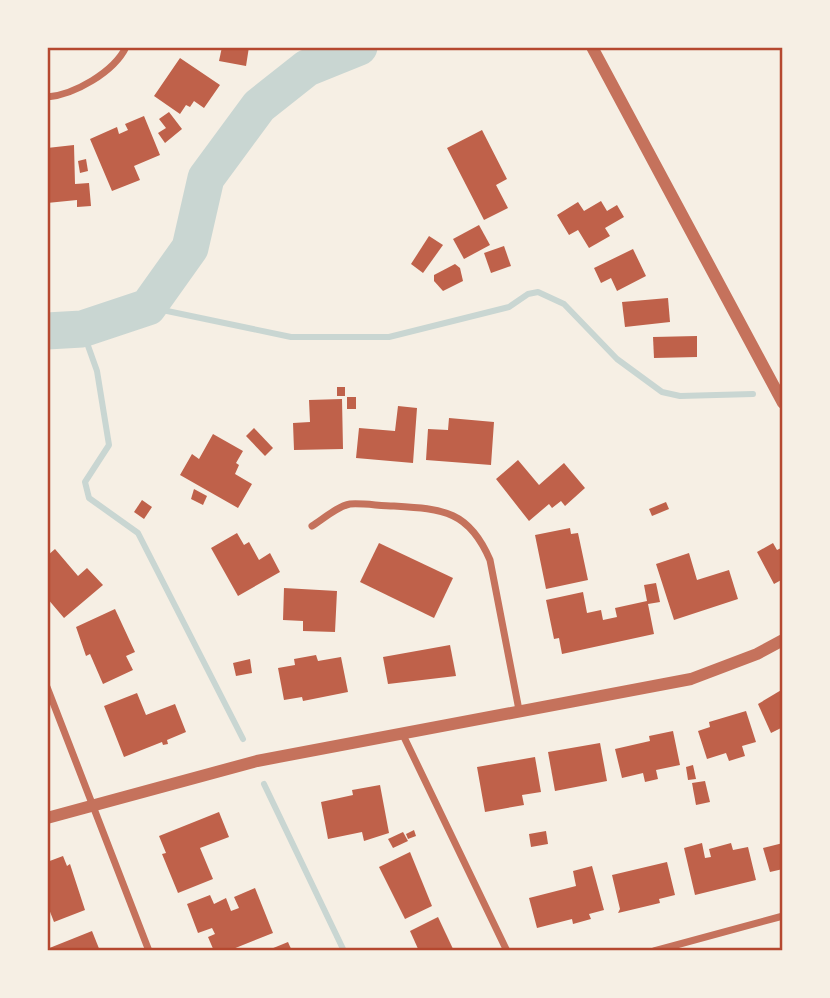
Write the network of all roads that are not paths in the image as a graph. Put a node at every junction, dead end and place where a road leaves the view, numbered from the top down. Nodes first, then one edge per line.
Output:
1 (126, 47) edge
2 (594, 52) edge
3 (47, 97) edge
4 (783, 403) edge
5 (312, 526) dead end
6 (783, 640) edge
7 (47, 687) edge
8 (519, 710) junction
9 (403, 734) junction
10 (94, 804) junction
11 (47, 818) edge
12 (783, 916) edge
13 (149, 951) edge
14 (507, 951) edge
15 (654, 951) edge

1 - 3 street
2 - 4 street
5 - 8 street
6 - 8 street
7 - 10 street
8 - 9 street
9 - 10 street
9 - 14 street
10 - 11 street
10 - 13 street
12 - 15 street

